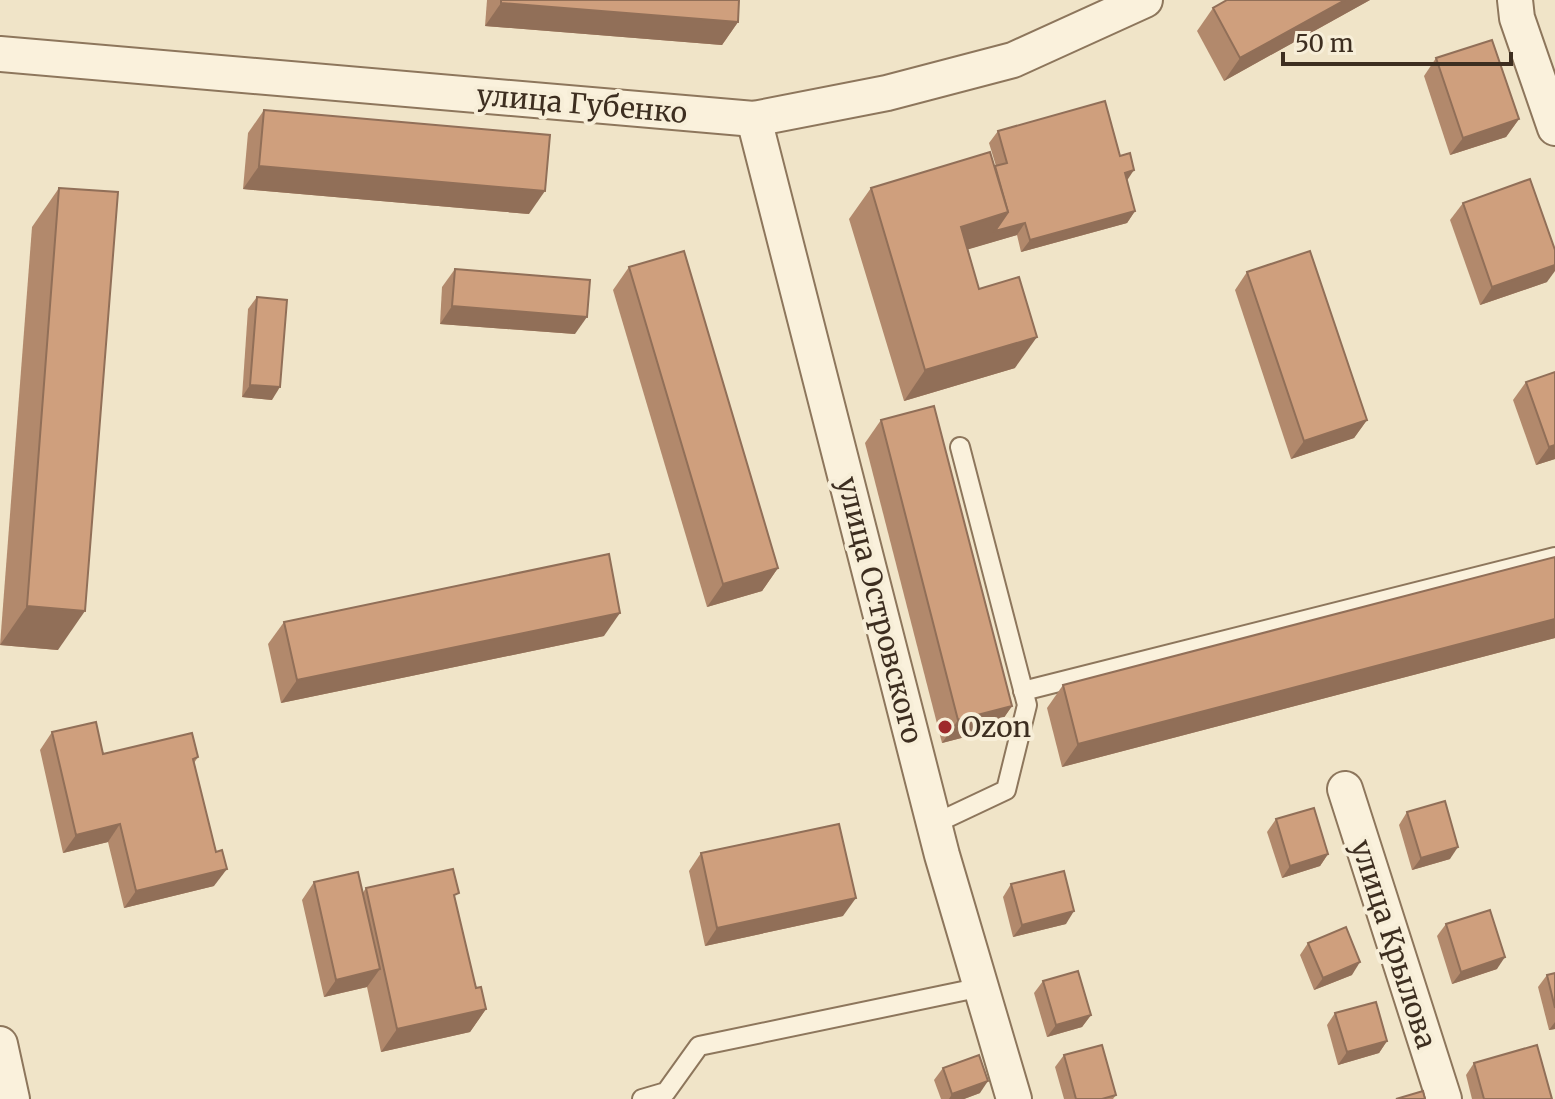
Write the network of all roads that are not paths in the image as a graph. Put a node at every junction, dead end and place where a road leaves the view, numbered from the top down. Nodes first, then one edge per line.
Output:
1 (1145, 0) edge
2 (1515, 0) edge
3 (0, 54) edge
4 (1552, 109) edge
5 (754, 119) junction
6 (960, 447) dead end
7 (1555, 557) edge
8 (1023, 691) junction
9 (1345, 789) dead end
10 (934, 824) junction
11 (982, 987) junction
12 (0, 1044) edge
13 (12, 1099) edge
14 (642, 1099) edge
15 (1014, 1099) edge
16 (1444, 1099) edge

1 - 5 street, улица Губенко
2 - 4 street
3 - 5 street, улица Губенко
5 - 10 street, улица Островского
6 - 8 lane
7 - 8 lane
8 - 10 lane
9 - 16 street, улица Крылова
10 - 11 street, улица Островского
11 - 14 lane
11 - 15 street, улица Островского
12 - 13 street

